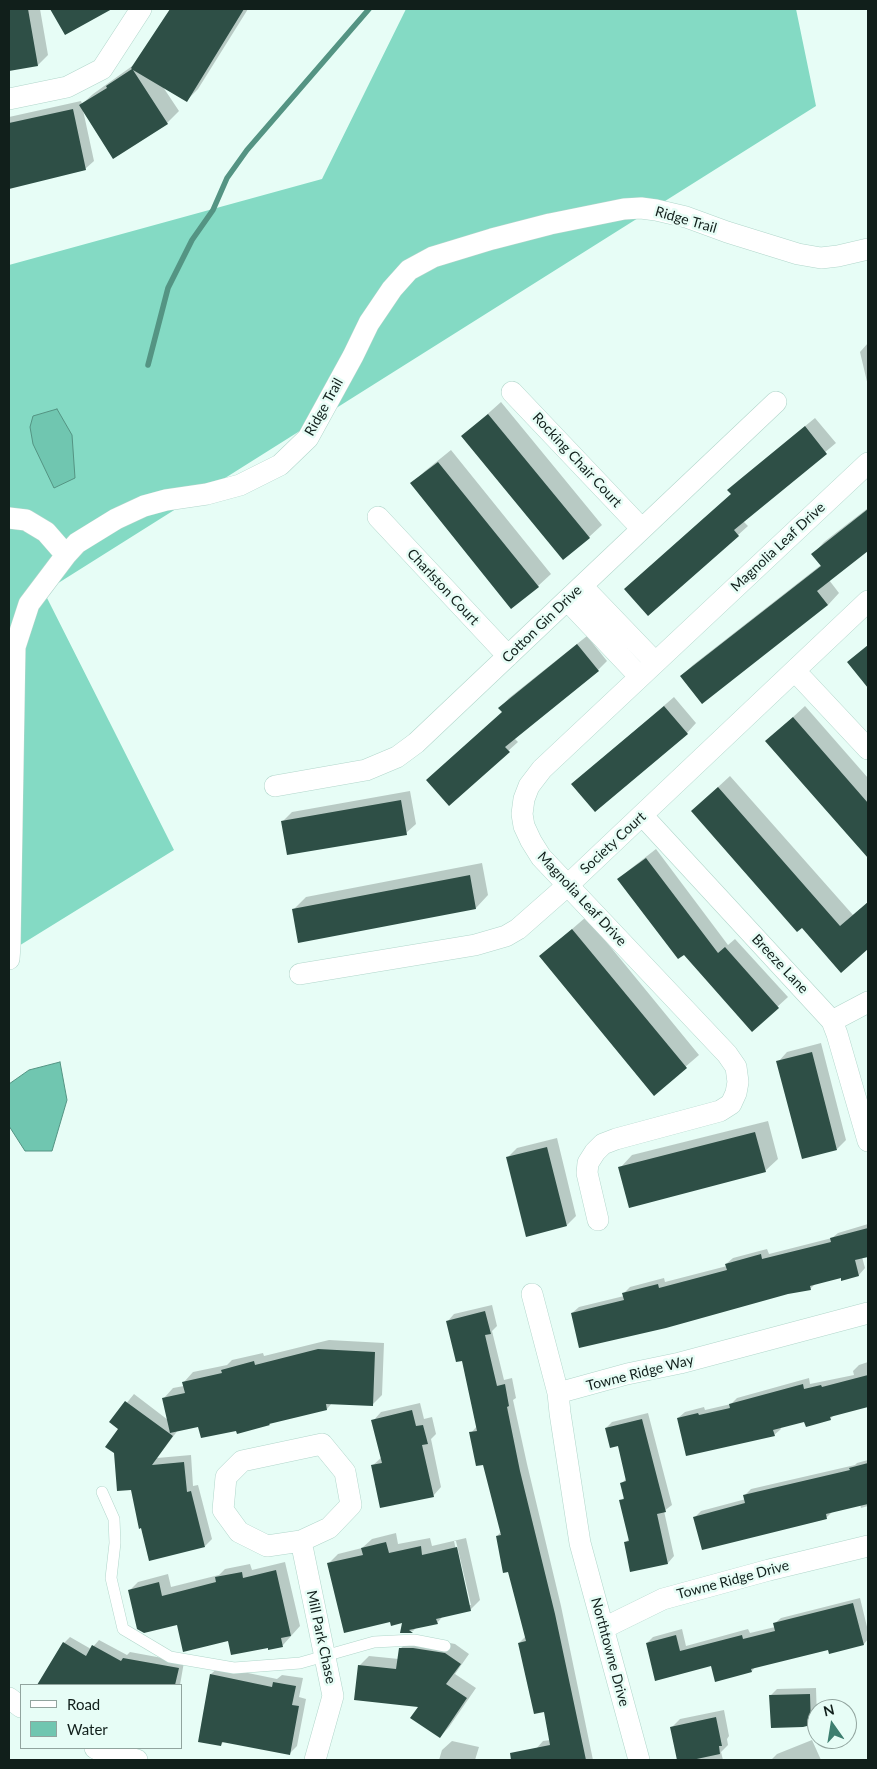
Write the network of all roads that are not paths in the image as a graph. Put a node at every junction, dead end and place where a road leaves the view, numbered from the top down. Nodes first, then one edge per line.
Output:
1 (140, 9) edge
2 (9, 99) edge
3 (868, 249) edge
4 (512, 392) dead end
5 (776, 402) dead end
6 (868, 463) edge
7 (378, 517) dead end
8 (9, 518) edge
9 (642, 529) junction
10 (66, 555) junction
11 (574, 593) junction
12 (868, 601) edge
13 (508, 656) junction
14 (655, 662) junction
15 (795, 671) junction
16 (640, 677) junction
17 (868, 749) edge
18 (275, 786) dead end
19 (642, 815) junction
20 (568, 885) junction
21 (9, 959) edge
22 (300, 974) dead end
23 (868, 1002) edge
24 (832, 1021) junction
25 (868, 1141) edge
26 (598, 1220) dead end
27 (532, 1294) dead end
28 (868, 1313) edge
29 (558, 1393) junction
30 (102, 1492) dead end
31 (301, 1542) junction
32 (868, 1546) edge
33 (604, 1628) junction
34 (445, 1646) dead end
35 (325, 1656) junction
36 (9, 1698) edge
37 (20, 1706) edge
38 (97, 1749) edge
39 (138, 1760) edge
40 (315, 1760) edge
41 (639, 1760) edge

1 - 2 street
3 - 10 street, Ridge Trail
4 - 9 street, Rocking Chair Court
5 - 9 street, Cotton Gin Drive
6 - 14 street, Magnolia Leaf Drive
7 - 13 street, Charlston Court
8 - 10 street
9 - 11 street, Cotton Gin Drive
10 - 21 street, Ridge Trail
11 - 13 street, Cotton Gin Drive
11 - 14 street
11 - 16 street
12 - 15 street, Society Court
13 - 18 street, Cotton Gin Drive
14 - 16 street, Magnolia Leaf Drive
15 - 17 street
15 - 19 street, Society Court
16 - 20 street, Magnolia Leaf Drive
19 - 20 street, Society Court
19 - 24 street, Breeze Lane
20 - 22 street, Society Court
20 - 26 street, Magnolia Leaf Drive
23 - 24 street
24 - 25 street, Breeze Lane
27 - 29 street
28 - 29 street, Towne Ridge Way
29 - 33 street, Northtowne Drive
30 - 35 lane
31 - 31 street
31 - 35 street, Mill Park Chase
32 - 33 street, Towne Ridge Drive
33 - 41 street, Northtowne Drive
34 - 35 lane
35 - 40 street, Mill Park Chase
36 - 37 street
38 - 39 street

